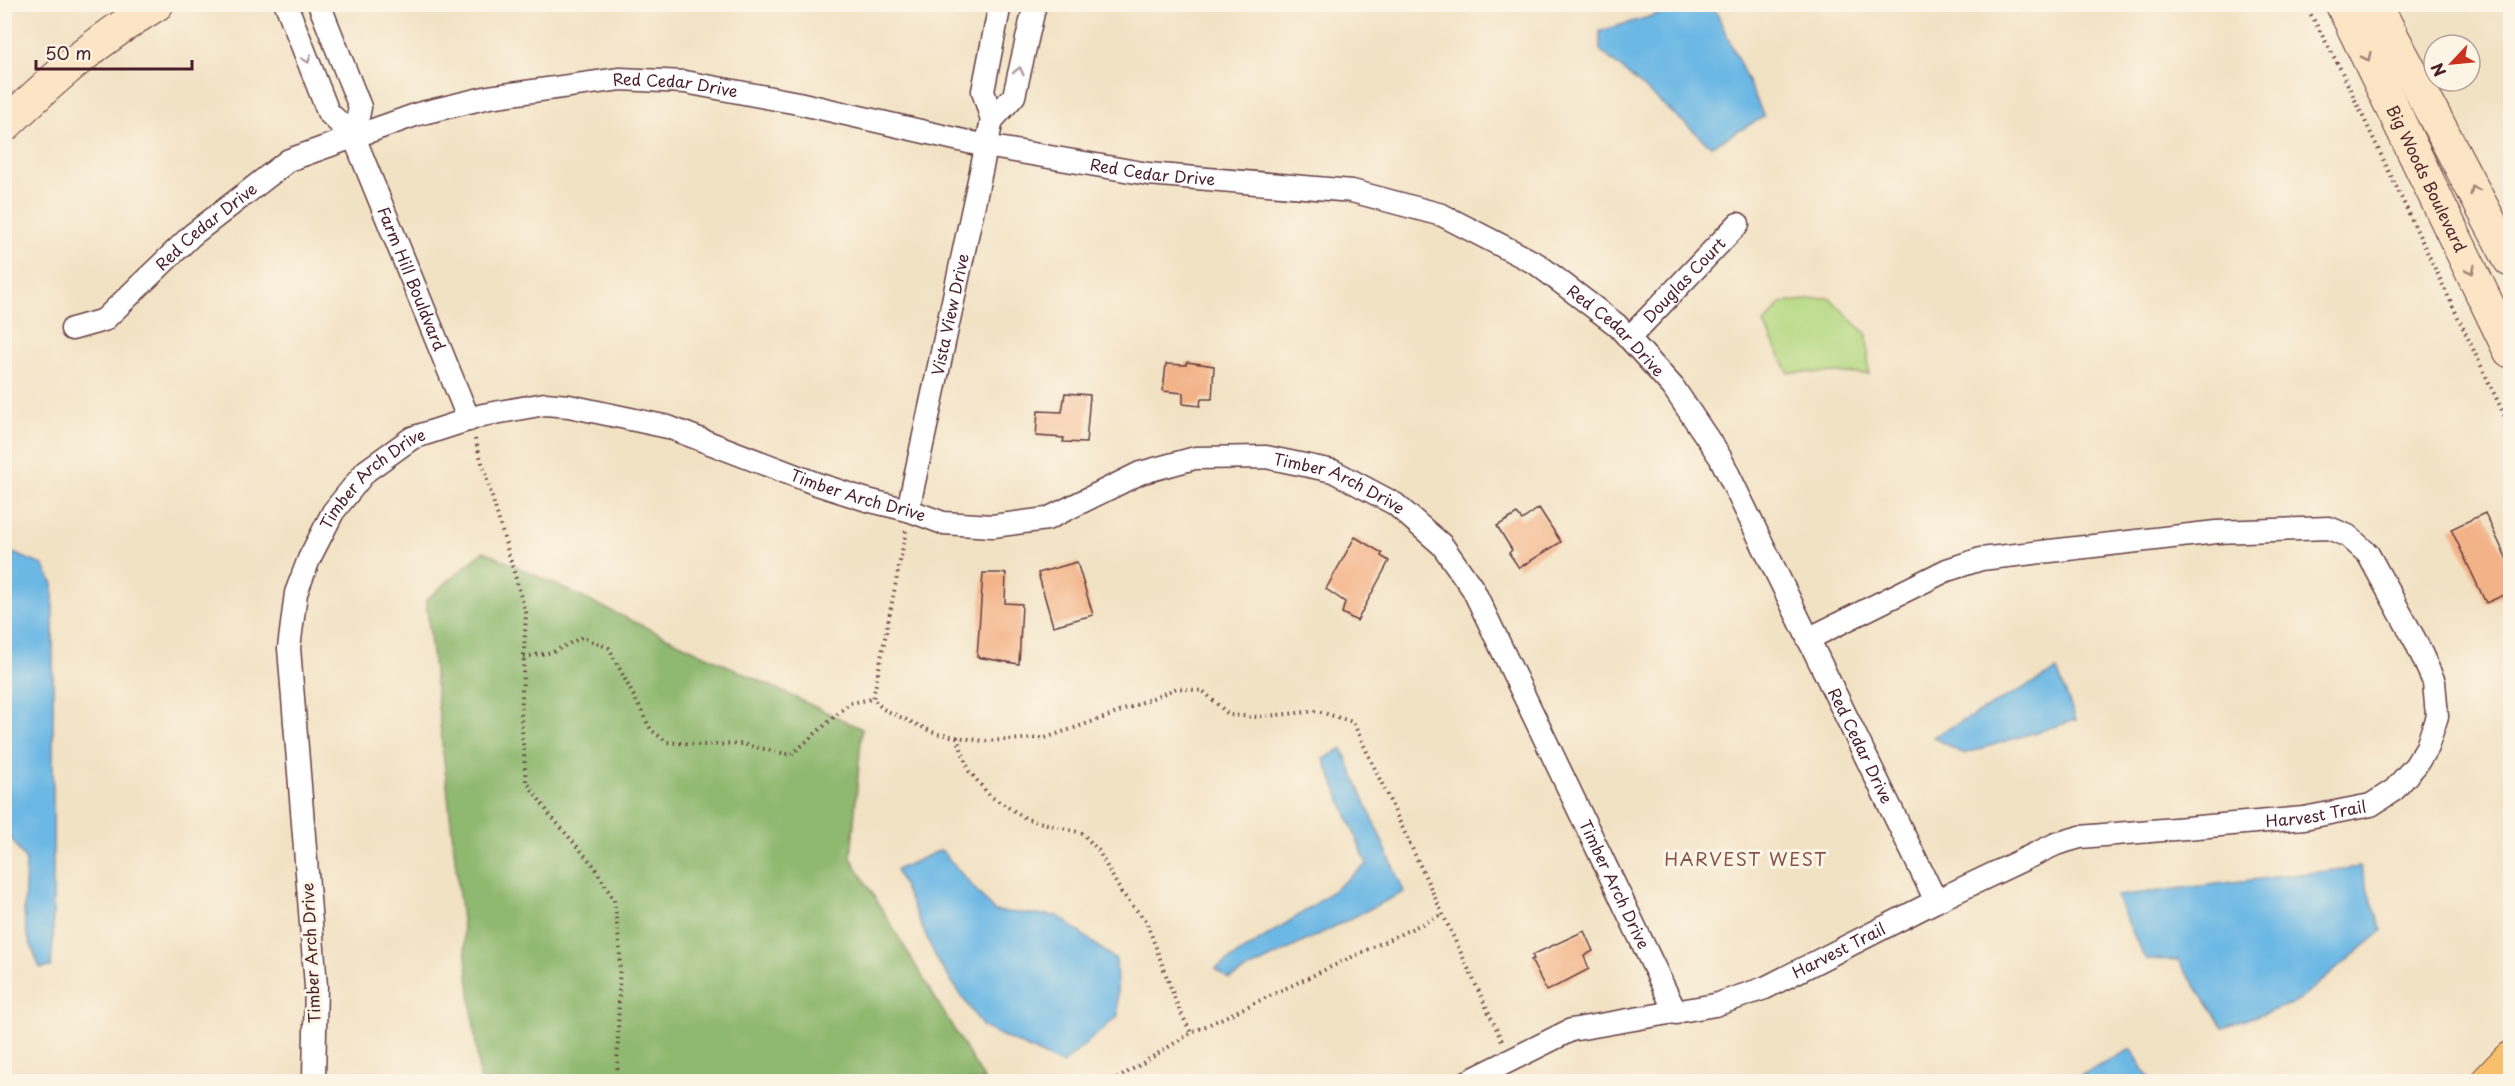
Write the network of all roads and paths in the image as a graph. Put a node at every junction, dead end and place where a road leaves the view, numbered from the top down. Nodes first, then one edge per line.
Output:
1 (157, 4) edge
2 (286, 4) edge
3 (319, 4) edge
4 (1000, 4) edge
5 (1035, 4) edge
6 (2305, 4) edge
7 (2342, 4) edge
8 (2375, 4) edge
9 (992, 120) junction
10 (4, 126) edge
11 (354, 137) junction
12 (986, 146) junction
13 (1738, 224) dead end
14 (2511, 260) edge
15 (72, 329) dead end
16 (1629, 338) junction
17 (2511, 351) edge
18 (469, 420) junction
19 (2511, 427) edge
20 (908, 510) junction
21 (1808, 639) junction
22 (524, 657) junction
23 (873, 699) junction
24 (957, 737) junction
25 (1936, 901) junction
26 (1443, 914) junction
27 (1676, 1013) junction
28 (1191, 1034) junction
29 (2511, 1058) edge
30 (1500, 1070) edge
31 (314, 1078) dead end
32 (617, 1082) edge
33 (1112, 1082) edge
34 (1467, 1082) edge
35 (2487, 1082) edge

1 - 10 street
2 -> 11 street, Farm Hill Bouldvard
3 - 11 street
4 - 9 street
9 -> 5 street, Vista View Drive
6 - 19 path
7 -> 17 street, Big Woods Boulevard
14 -> 8 street, Big Woods Boulevard
9 - 12 street, Vista View Drive
11 - 12 street, Red Cedar Drive
11 - 15 street, Red Cedar Drive
11 - 18 street, Farm Hill Bouldvard
12 - 16 street, Red Cedar Drive
12 - 20 street, Vista View Drive
13 - 16 street, Douglas Court
16 - 21 street, Red Cedar Drive
18 - 20 street, Timber Arch Drive
18 - 22 path
18 - 31 street, Timber Arch Drive
20 - 23 path
20 - 27 street, Timber Arch Drive
21 - 25 street, Red Cedar Drive
21 - 25 street, Harvest Trail
22 - 23 path
22 - 32 path
23 - 24 path
24 - 26 path
24 - 28 path
25 - 27 street, Harvest Trail
26 - 28 path
26 - 30 path
27 - 30 street, Harvest Trail
28 - 33 path
29 - 35 highway
30 - 34 street, Harvest Trail

